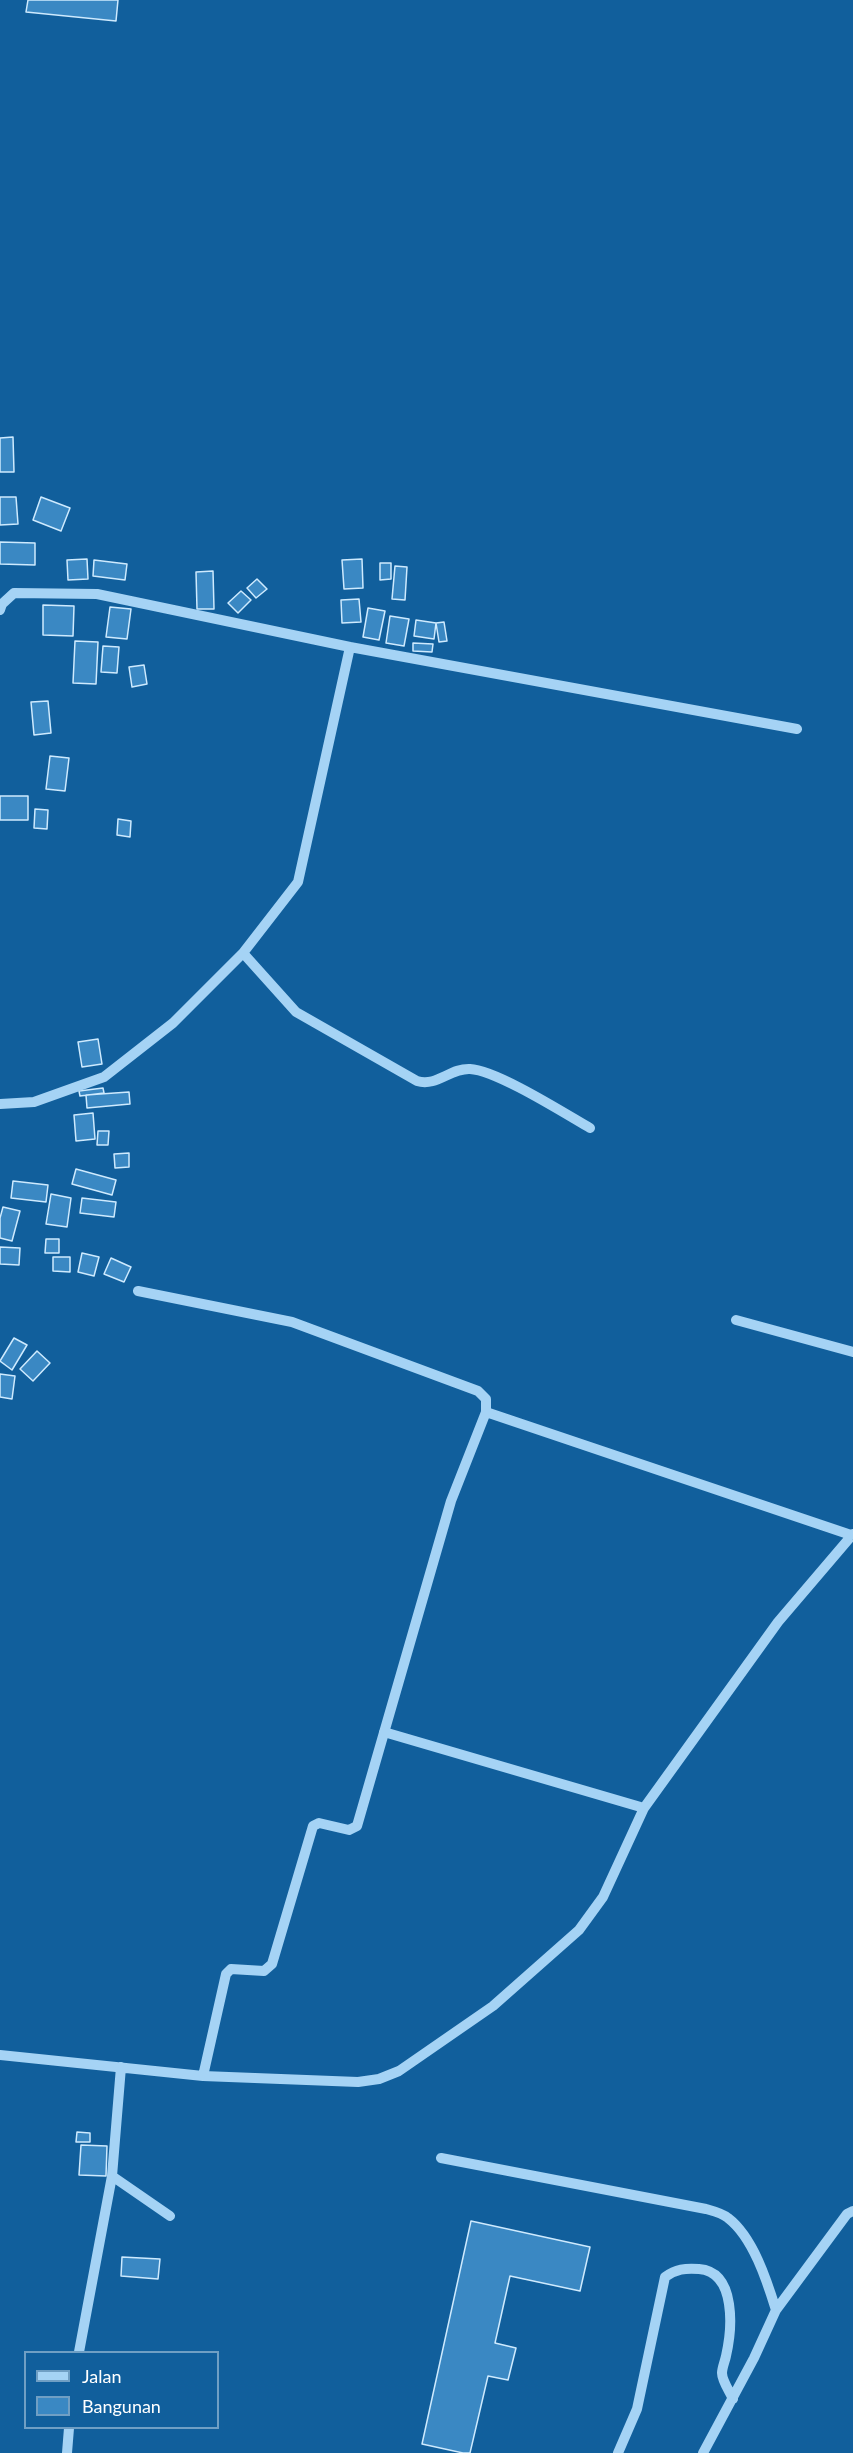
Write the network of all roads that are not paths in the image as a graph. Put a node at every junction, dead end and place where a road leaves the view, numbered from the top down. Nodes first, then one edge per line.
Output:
1 (1, 605) edge
2 (350, 647) junction
3 (797, 729) dead end
4 (243, 953) junction
5 (0, 1104) edge
6 (590, 1128) dead end
7 (138, 1291) dead end
8 (736, 1320) dead end
9 (853, 1352) edge
10 (486, 1412) junction
11 (852, 1535) edge
12 (384, 1732) junction
13 (644, 1808) junction
14 (0, 2055) edge
15 (121, 2067) junction
16 (203, 2076) junction
17 (441, 2158) dead end
18 (112, 2176) junction
19 (853, 2211) edge
20 (170, 2216) dead end
21 (776, 2310) junction
22 (79, 2351) edge
23 (732, 2399) junction
24 (69, 2429) edge
25 (67, 2453) edge
26 (618, 2453) edge
27 (703, 2453) edge

1 - 2 street
2 - 3 street
2 - 4 street
4 - 5 street
4 - 6 street
7 - 10 street
8 - 9 street
10 - 11 street
10 - 12 street
11 - 13 street
12 - 13 street
12 - 16 street
13 - 16 street
14 - 15 street
15 - 16 street
15 - 18 street
17 - 21 street
18 - 20 street
18 - 22 street
19 - 21 street
21 - 23 street
23 - 26 street
23 - 27 street
24 - 25 street

